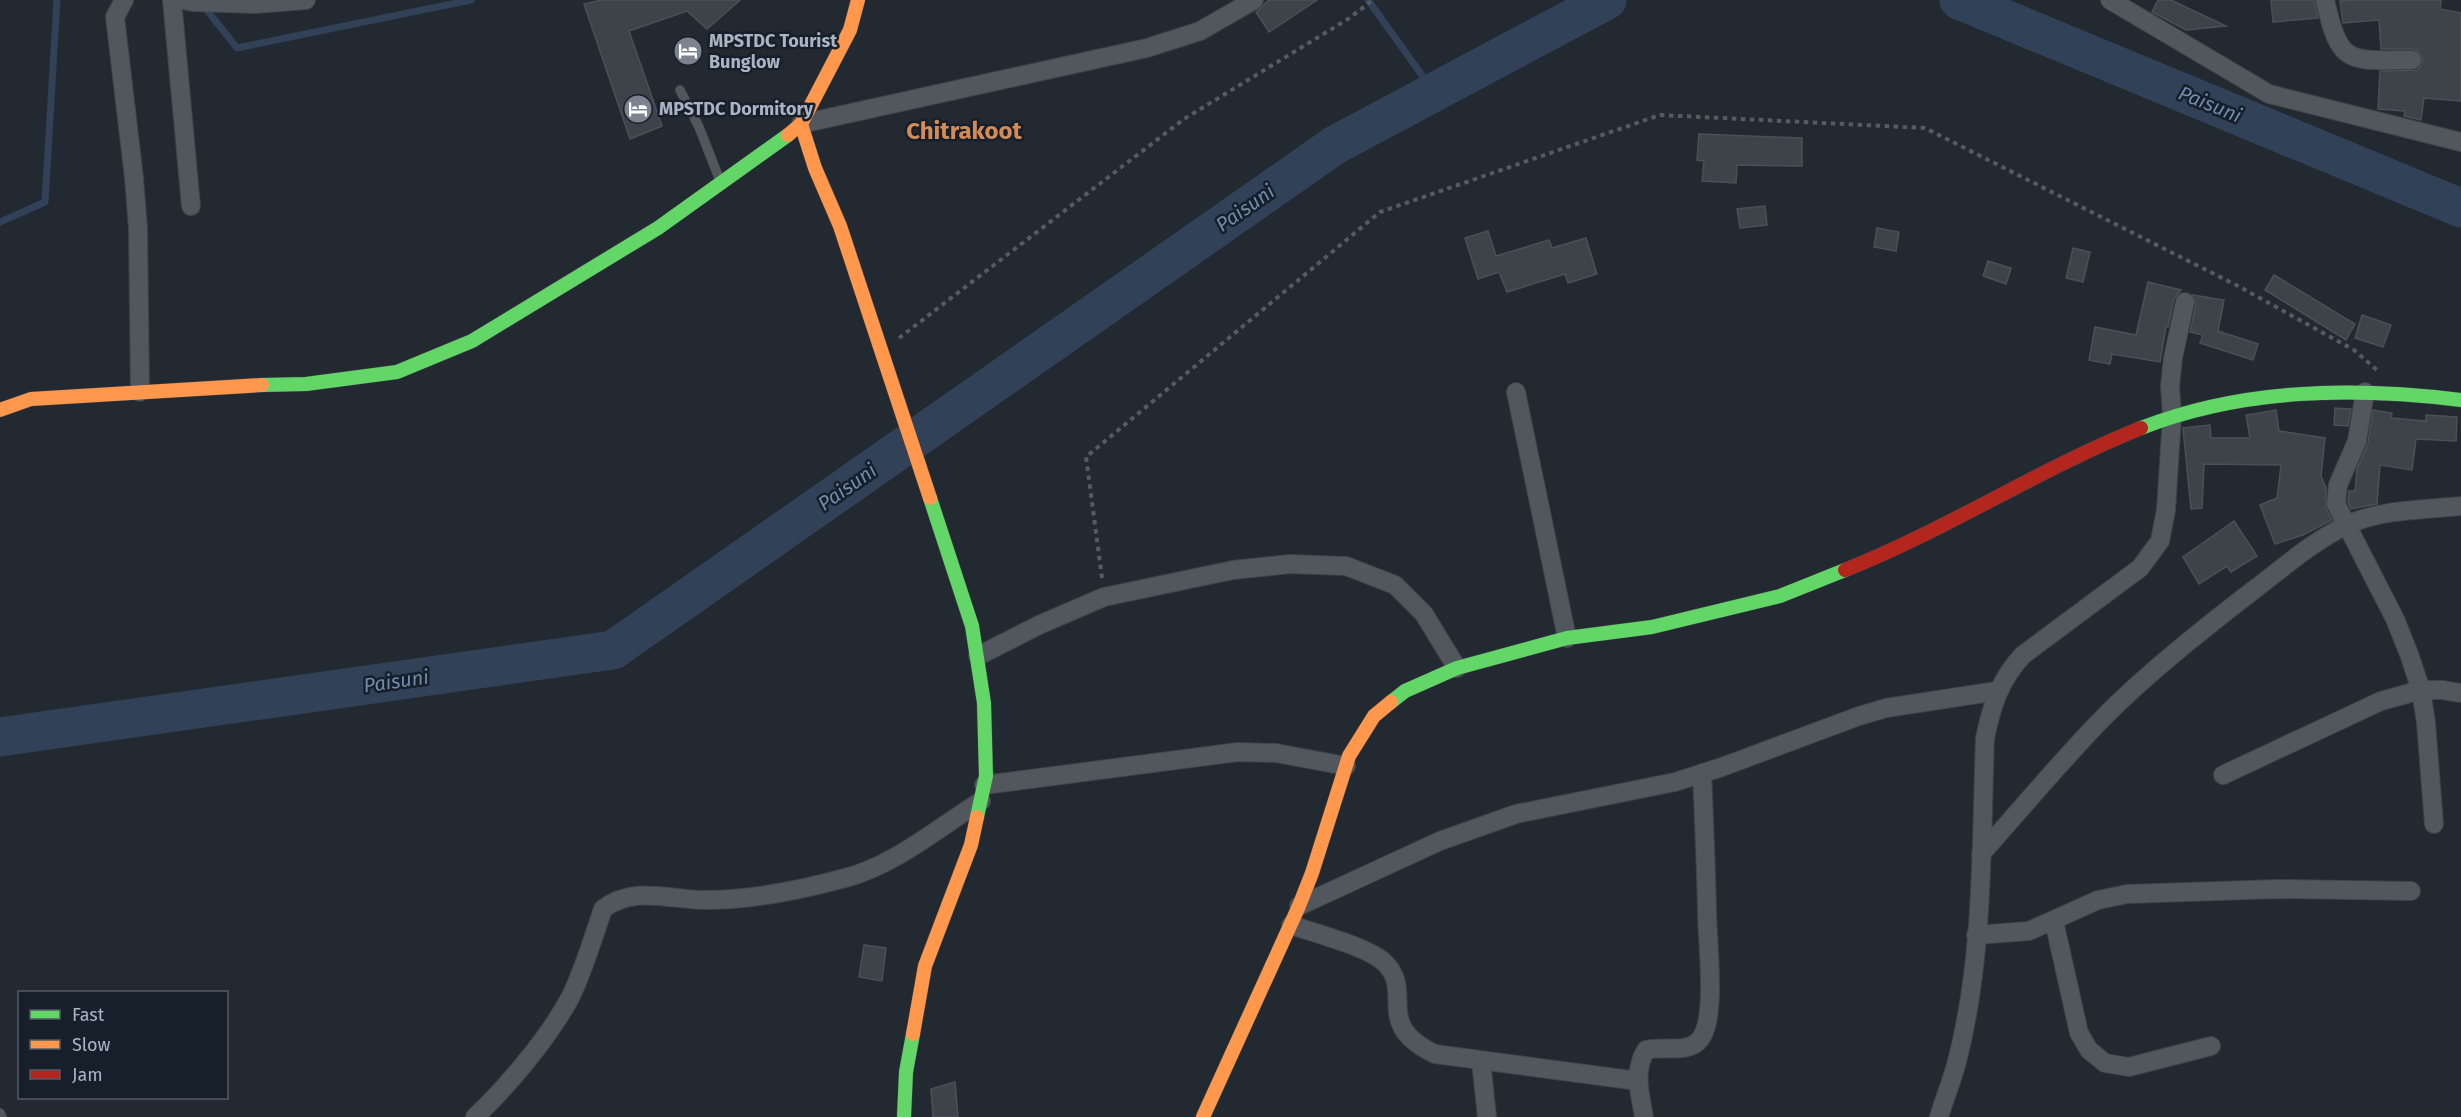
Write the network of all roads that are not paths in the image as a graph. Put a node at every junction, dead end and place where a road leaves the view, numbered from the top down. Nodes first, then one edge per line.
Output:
1 (124, 0) edge
2 (172, 0) edge
3 (306, 0) edge
4 (858, 0) edge
5 (1254, 0) edge
6 (2110, 0) edge
7 (2325, 0) edge
8 (188, 1) edge
9 (2412, 60) dead end
10 (680, 90) dead end
11 (801, 124) junction
12 (2461, 142) edge
13 (722, 184) junction
14 (191, 206) dead end
15 (2185, 302) dead end
16 (140, 392) junction
17 (1516, 392) dead end
18 (2366, 392) junction
19 (2461, 400) edge
20 (0, 410) edge
21 (2172, 416) junction
22 (2461, 506) edge
23 (2346, 526) junction
24 (1567, 639) junction
25 (978, 656) junction
26 (1457, 668) junction
27 (2421, 690) junction
28 (1997, 691) junction
29 (2461, 693) edge
30 (1346, 766) junction
31 (1702, 773) junction
32 (2223, 775) dead end
33 (982, 793) junction
34 (2434, 824) dead end
35 (1981, 854) junction
36 (2411, 891) dead end
37 (1299, 906) junction
38 (2054, 921) junction
39 (1291, 925) junction
40 (1976, 935) junction
41 (2211, 1046) dead end
42 (1481, 1061) junction
43 (1638, 1081) junction
44 (476, 1117) edge
45 (904, 1117) edge
46 (1203, 1117) edge
47 (1487, 1117) edge
48 (1644, 1117) edge
49 (1938, 1117) edge

1 - 16 street
2 - 14 street
3 - 8 street
4 - 11 main road
5 - 11 street
6 - 12 street
7 - 9 street
10 - 13 lane
11 - 13 main road
11 - 25 main road
13 - 16 main road
15 - 21 street
16 - 20 main road
17 - 24 street
18 - 19 main road
18 - 21 main road
18 - 23 street
21 - 24 main road
21 - 28 street
22 - 23 street
23 - 27 street
23 - 35 street
24 - 26 main road
25 - 26 street
25 - 33 main road
26 - 30 main road
27 - 29 street
27 - 32 street
27 - 34 street
28 - 31 street
28 - 35 street
30 - 33 street
30 - 37 main road
31 - 37 street
31 - 43 street
33 - 44 street
33 - 45 main road
35 - 40 street
36 - 38 street
37 - 39 main road
38 - 40 street
38 - 41 street
39 - 42 street
39 - 46 main road
40 - 49 street
42 - 43 street
42 - 47 street
43 - 48 street

